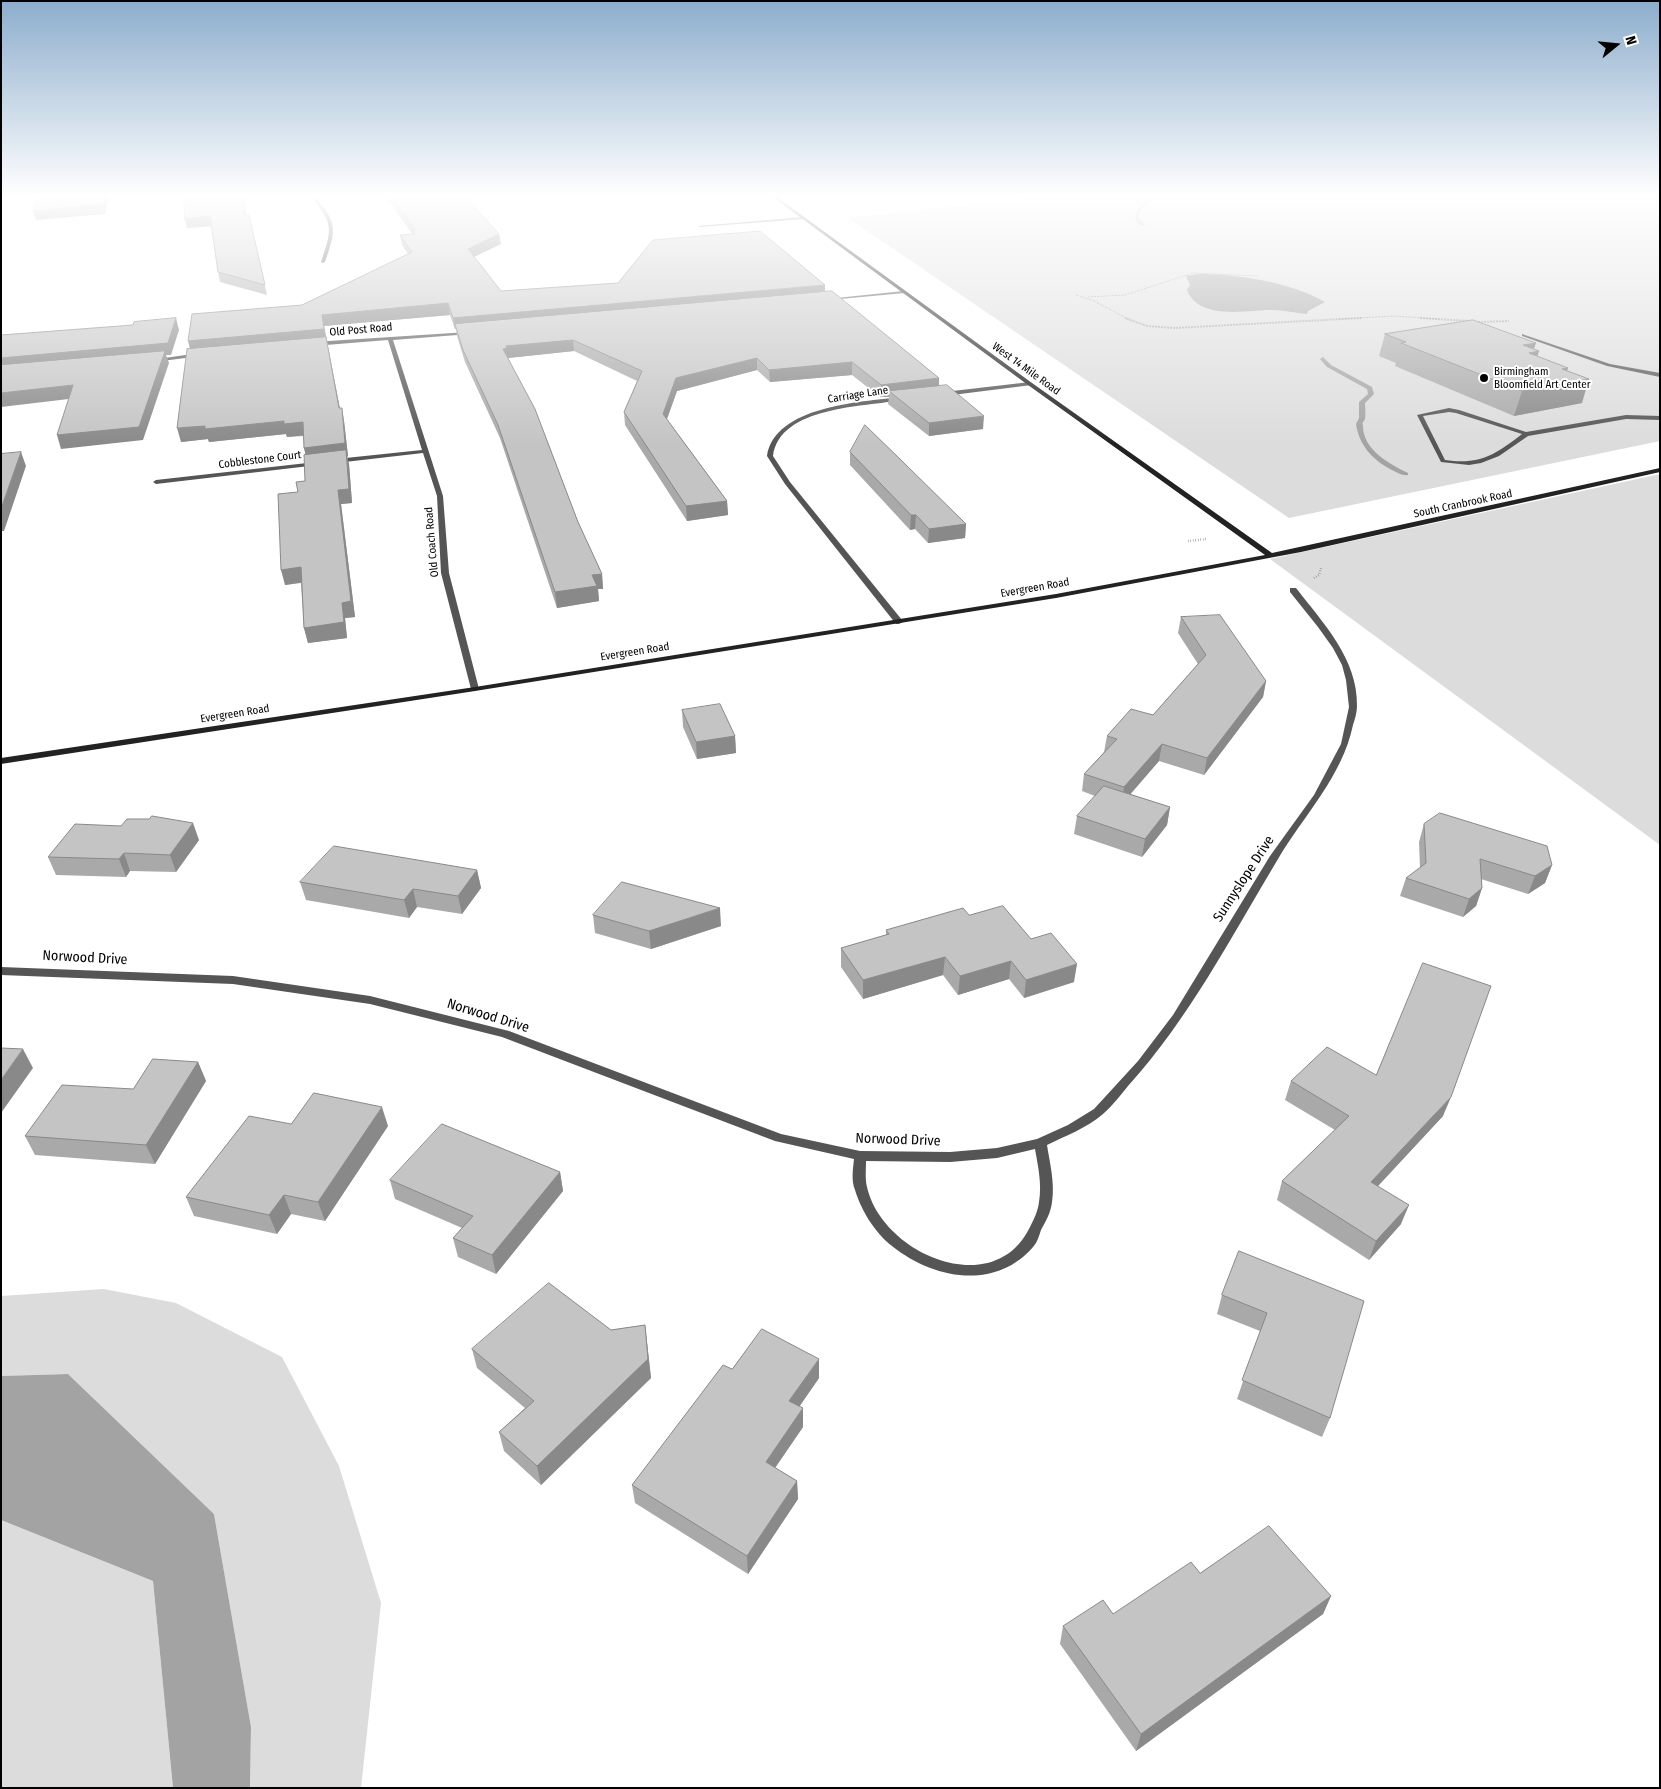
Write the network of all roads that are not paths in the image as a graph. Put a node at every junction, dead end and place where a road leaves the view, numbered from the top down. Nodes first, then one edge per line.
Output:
1 (885, 278) edge
2 (903, 292) junction
3 (824, 300) edge
4 (476, 332) edge
5 (1524, 335) dead end
6 (390, 338) junction
7 (309, 345) edge
8 (207, 355) edge
9 (151, 360) edge
10 (1660, 374) edge
11 (1030, 384) junction
12 (935, 395) edge
13 (906, 399) edge
14 (1660, 418) edge
15 (1526, 434) junction
16 (426, 451) junction
17 (329, 462) edge
18 (320, 463) edge
19 (1660, 470) edge
20 (156, 482) dead end
21 (1271, 556) junction
22 (1292, 590) dead end
23 (899, 622) junction
24 (476, 689) junction
25 (1, 760) edge
26 (1, 971) edge
27 (1040, 1143) junction
28 (860, 1156) junction
29 (950, 1157) joint

1 - 2 street, West 14 Mile Road
2 - 3 street
2 - 11 street, West 14 Mile Road
4 - 6 street, Old Post Road
5 - 10 street
6 - 7 street, Old Post Road
6 - 16 street, Old Coach Road
8 - 9 street
11 - 12 street
11 - 21 street, West 14 Mile Road
13 - 23 street, Carriage Lane
14 - 15 street
15 - 15 street
16 - 17 street
16 - 24 street, Old Coach Road
18 - 20 street, Cobblestone Court
19 - 21 street, South Cranbrook Road
21 - 23 street, Evergreen Road
22 - 27 street, Sunnyslope Drive
23 - 24 street, Evergreen Road
24 - 25 street, Evergreen Road
26 - 28 street, Norwood Drive
27 - 28 street
27 - 29 street, Sunnyslope Drive
28 - 29 street, Norwood Drive

